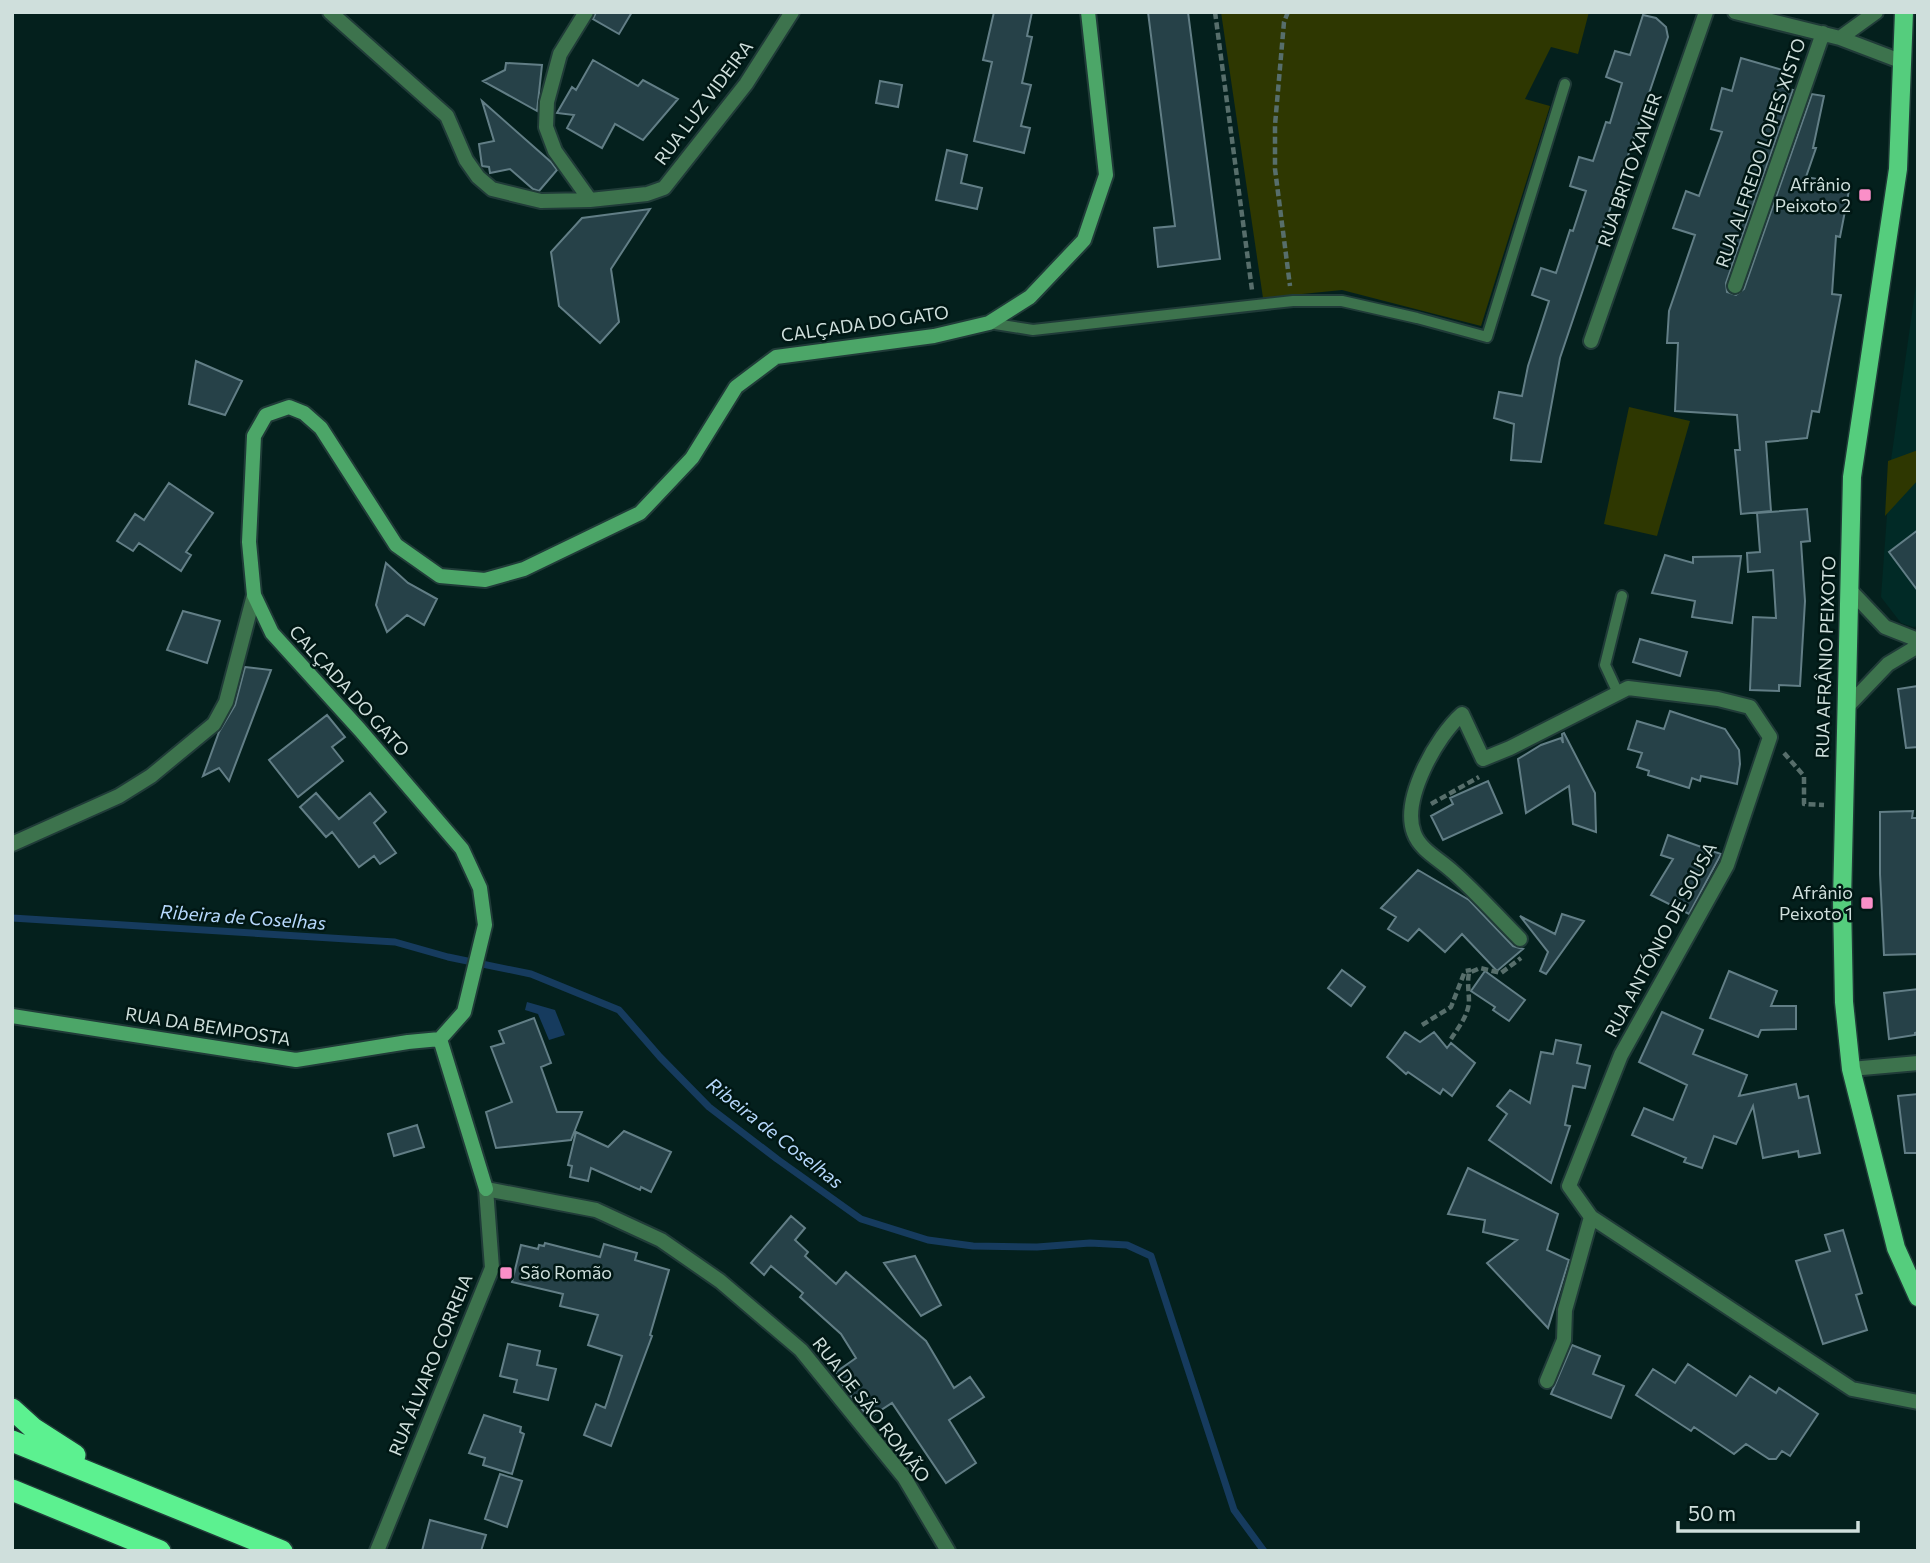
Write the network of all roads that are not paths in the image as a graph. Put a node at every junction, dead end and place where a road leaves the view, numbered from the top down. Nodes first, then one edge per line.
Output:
1 (330, 12) edge
2 (586, 12) edge
3 (792, 12) edge
4 (1088, 12) edge
5 (1706, 12) edge
6 (1735, 12) edge
7 (1877, 12) edge
8 (1904, 12) edge
9 (1823, 33) junction
10 (1840, 37) junction
11 (1903, 62) junction
12 (1565, 84) dead end
13 (590, 200) junction
14 (1735, 286) dead end
15 (989, 323) junction
16 (1591, 341) dead end
17 (1849, 589) junction
18 (254, 594) junction
19 (1622, 596) dead end
20 (1918, 640) edge
21 (1918, 646) edge
22 (1619, 693) junction
23 (1846, 708) junction
24 (12, 844) edge
25 (1520, 939) road end
26 (12, 1016) edge
27 (440, 1039) junction
28 (1918, 1063) edge
29 (1851, 1069) junction
30 (486, 1189) junction
31 (1591, 1217) junction
32 (1918, 1297) edge
33 (1547, 1381) dead end
34 (1918, 1402) edge
35 (12, 1409) edge
36 (12, 1441) edge
37 (127, 1488) junction
38 (12, 1490) edge
39 (379, 1544) edge
40 (159, 1551) edge
41 (282, 1551) edge
42 (948, 1551) edge

1 - 13 street, RUA LUZ VIDEIRA
2 - 13 street
3 - 13 street, RUA LUZ VIDEIRA
4 - 15 street, CALÇADA DO GATO
5 - 16 street, RUA BRITO XAVIER
6 - 9 street
7 - 10 street
8 - 11 main road, RUA AFRÂNIO PEIXOTO
9 - 10 street
9 - 14 street, RUA ALFREDO LOPES XISTO
10 - 11 street
11 - 17 main road, RUA AFRÂNIO PEIXOTO
12 - 15 lane
15 - 18 street, CALÇADA DO GATO
17 - 20 street
17 - 23 main road, RUA AFRÂNIO PEIXOTO
18 - 24 street
18 - 27 street, CALÇADA DO GATO
19 - 22 lane
21 - 23 street
22 - 25 street
22 - 31 street, RUA ANTÓNIO DE SOUSA
23 - 29 main road, RUA AFRÂNIO PEIXOTO
26 - 27 street, RUA DA BEMPOSTA
27 - 30 street
28 - 29 street
29 - 32 main road, RUA AFRÂNIO PEIXOTO
30 - 39 street, RUA ÁLVARO CORREIA
30 - 42 street, RUA DE SÃO ROMÃO
31 - 33 street
31 - 34 street, RUA ANTÓNIO DE SOUSA
35 - 37 highway
36 - 37 highway
37 - 41 highway
38 - 40 highway

